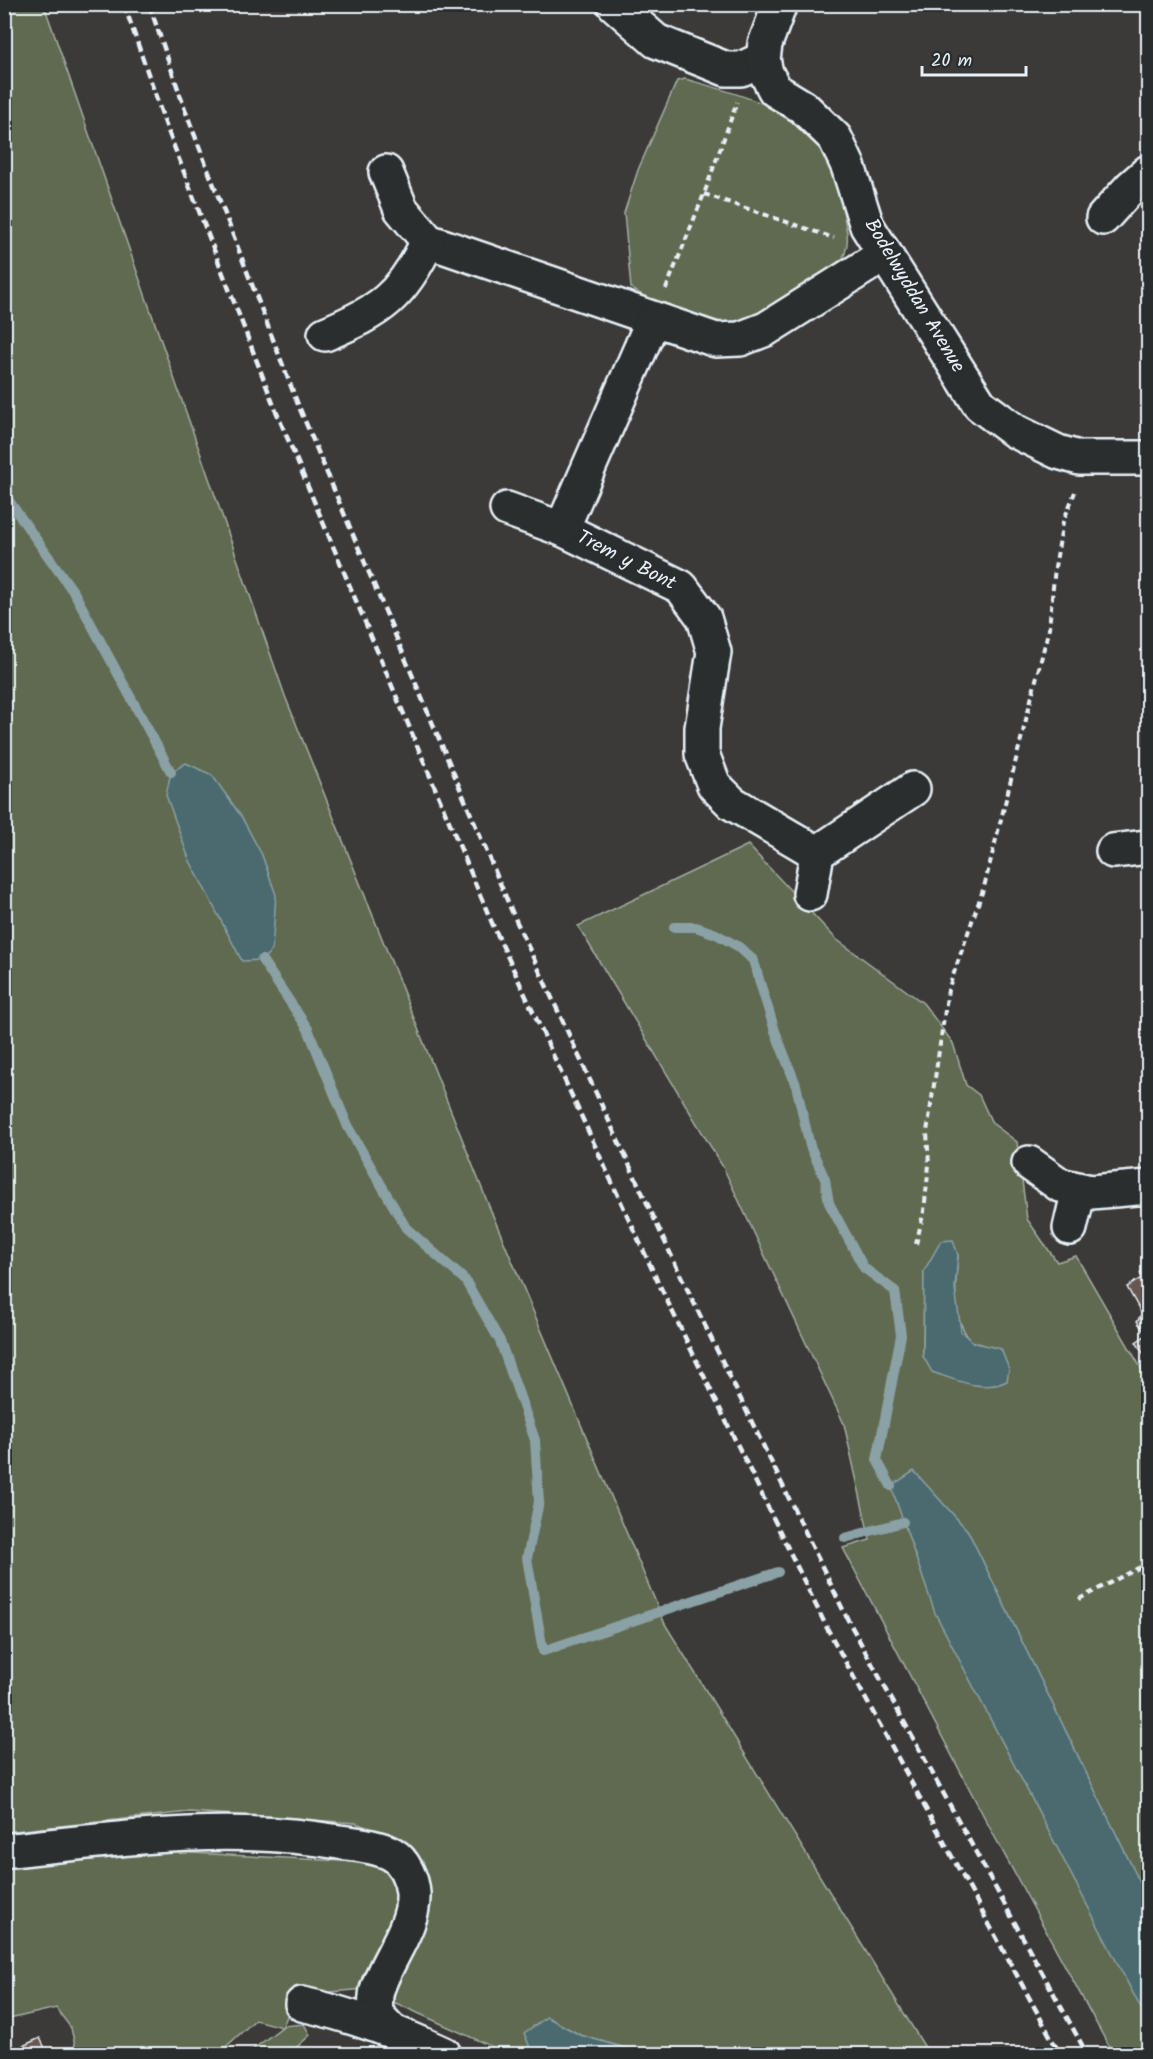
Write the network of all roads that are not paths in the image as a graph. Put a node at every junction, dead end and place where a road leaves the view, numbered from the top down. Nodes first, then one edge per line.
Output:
1 (614, 4) edge
2 (780, 4) edge
3 (752, 64) junction
4 (386, 172) dead end
5 (1149, 172) edge
6 (1103, 218) dead end
7 (428, 241) junction
8 (885, 254) junction
9 (653, 320) junction
10 (325, 334) dead end
11 (1149, 458) edge
12 (507, 509) dead end
13 (562, 529) junction
14 (913, 789) dead end
15 (1149, 847) edge
16 (1113, 850) dead end
17 (817, 853) junction
18 (810, 894) dead end
19 (1029, 1163) dead end
20 (1149, 1187) edge
21 (1079, 1190) junction
22 (1070, 1228) dead end
23 (4, 1851) edge
24 (302, 2004) dead end
25 (390, 2029) junction
26 (444, 2055) edge

1 - 3 street
2 - 3 street
3 - 8 street, Bodelwyddan Avenue
4 - 7 street
5 - 6 street
7 - 9 street
7 - 10 street
8 - 9 street
8 - 11 street, Bodelwyddan Avenue
9 - 13 street, Trem y Bont
12 - 13 street, Trem y Bont
13 - 17 street, Trem y Bont
14 - 17 street
15 - 16 street
17 - 18 street
19 - 21 street
20 - 21 street
21 - 22 street
23 - 25 street
24 - 25 street
25 - 26 street

